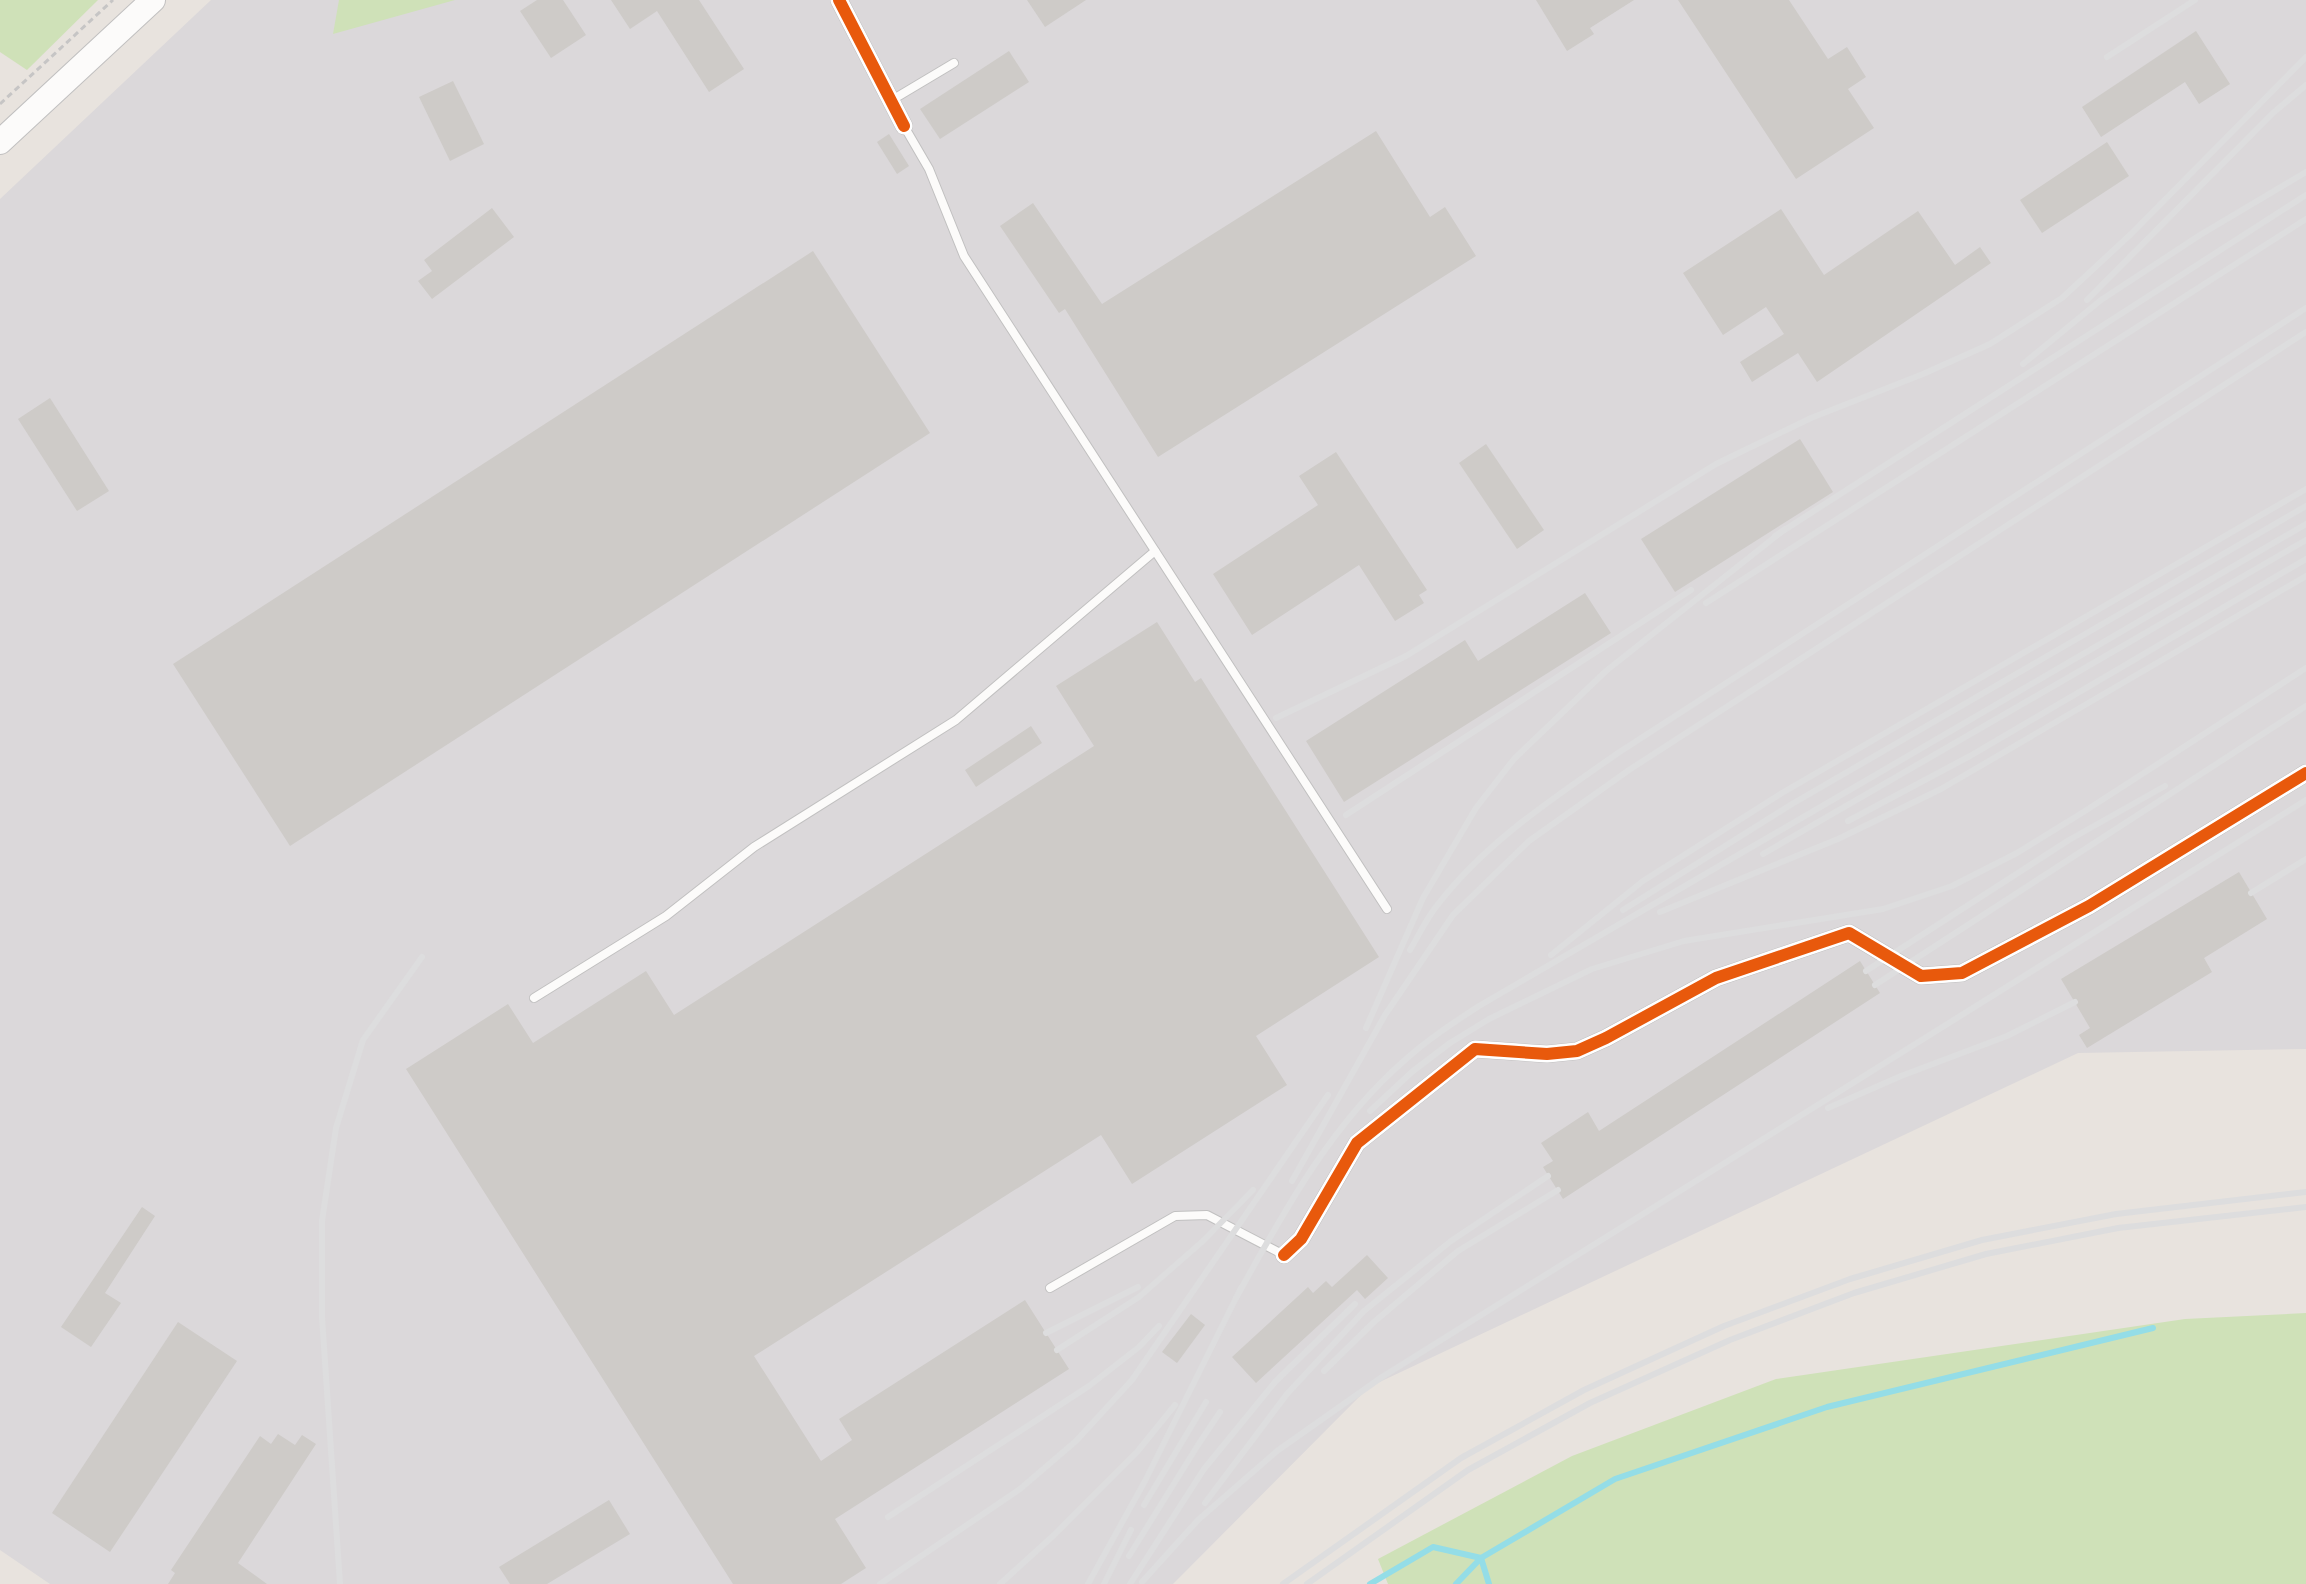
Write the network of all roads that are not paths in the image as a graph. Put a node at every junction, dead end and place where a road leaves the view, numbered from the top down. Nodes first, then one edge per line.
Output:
1 (153, 0) edge
2 (839, 0) edge
3 (954, 63) dead end
4 (892, 100) junction
5 (904, 126) joint
6 (0, 142) edge
7 (1155, 551) junction
8 (2306, 773) edge
9 (1387, 909) dead end
10 (534, 998) dead end
11 (1284, 1255) joint
12 (1050, 1288) dead end

1 - 6 main road
2 - 4 street
3 - 4 lane
4 - 5 street
5 - 7 lane
7 - 9 lane
7 - 10 lane
8 - 11 street
11 - 12 lane

